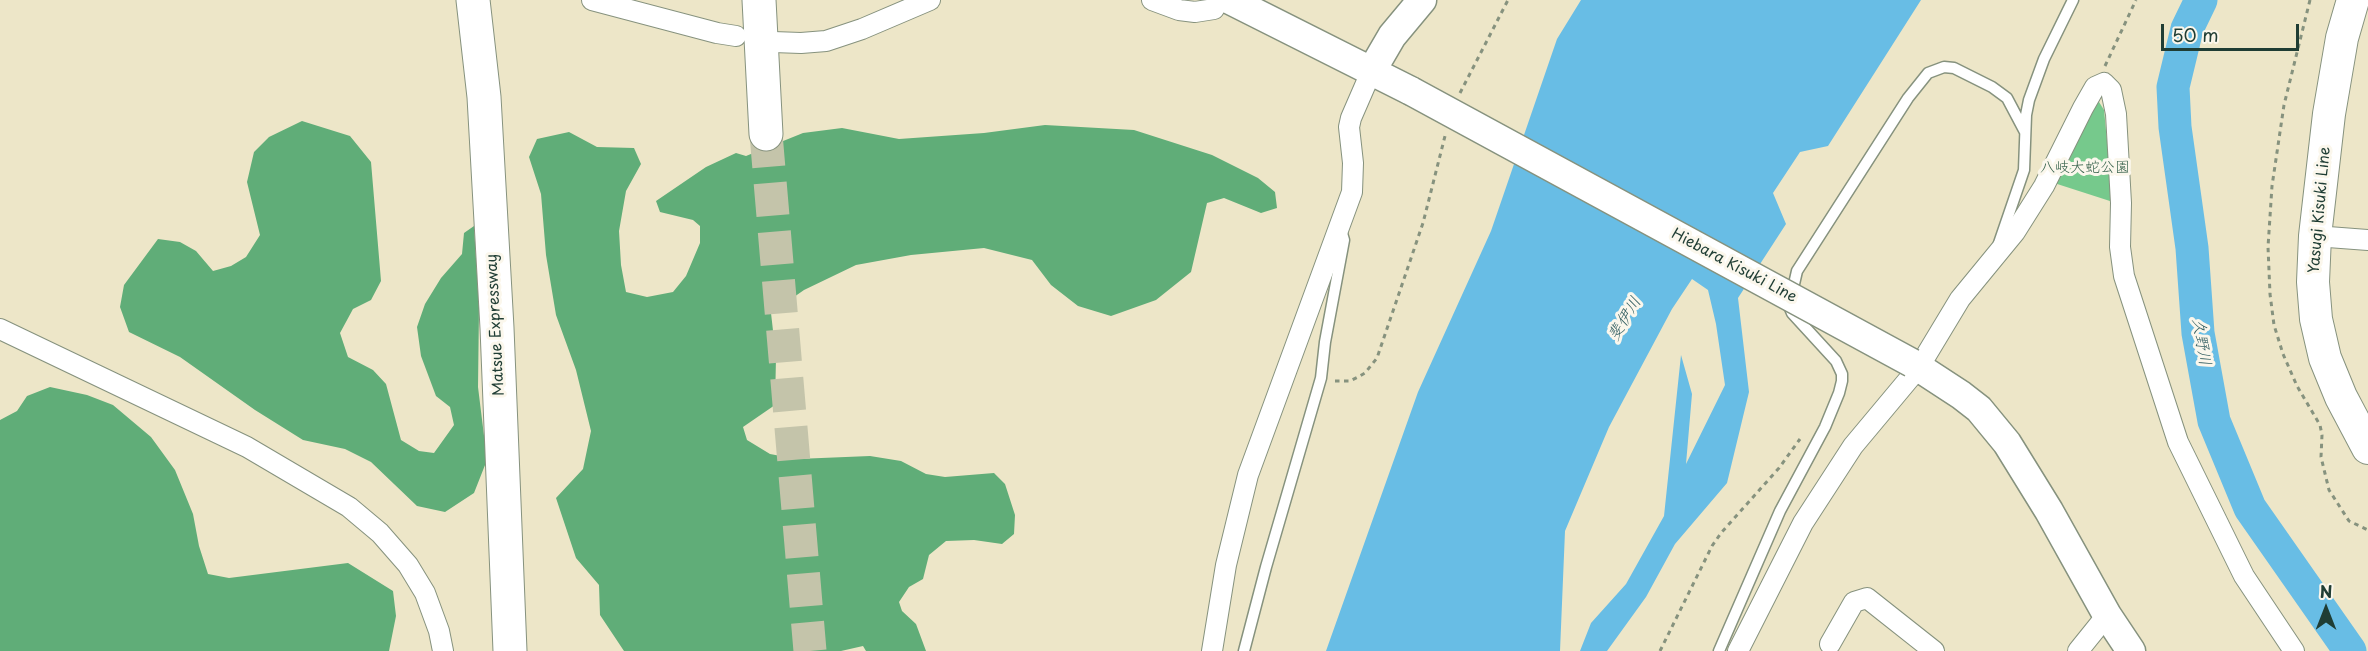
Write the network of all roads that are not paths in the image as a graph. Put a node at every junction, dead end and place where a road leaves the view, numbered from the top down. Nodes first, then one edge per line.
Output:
1 (473, 0) edge
2 (592, 0) edge
3 (759, 0) edge
4 (930, 0) edge
5 (1152, 0) edge
6 (1219, 0) edge
7 (1230, 0) edge
8 (1422, 0) edge
9 (2073, 0) edge
10 (2354, 0) edge
11 (736, 36) dead end
12 (773, 42) dead end
13 (1371, 72) junction
14 (2025, 132) junction
15 (766, 134) tunnel mouth
16 (1339, 228) junction
17 (2315, 236) junction
18 (2368, 240) edge
19 (1994, 257) junction
20 (0, 329) edge
21 (1915, 365) junction
22 (2368, 448) edge
23 (2107, 615) junction
24 (1830, 644) dead end
25 (443, 651) edge
26 (510, 651) edge
27 (1212, 651) edge
28 (1244, 651) edge
29 (1719, 651) edge
30 (1738, 651) edge
31 (1934, 651) edge
32 (2078, 651) edge
33 (2131, 651) edge
34 (2294, 651) edge

1 - 26 highway, Matsue Expressway
2 - 11 street
3 - 15 highway
4 - 12 street
5 - 6 street
7 - 13 main road, Hiebara Kisuki Line
8 - 13 main road
9 - 14 lane
10 - 17 main road, Yasugi Kisuki Line
13 - 16 street
13 - 21 main road, Hiebara Kisuki Line, bridge
14 - 19 lane
14 - 29 lane
16 - 27 street
16 - 28 lane
17 - 18 street
17 - 22 main road, Yasugi Kisuki Line
19 - 21 street
19 - 34 street
20 - 25 street
21 - 23 main road, Hiebara Kisuki Line
21 - 30 street
23 - 32 street
23 - 33 main road, Hiebara Kisuki Line
24 - 31 street

